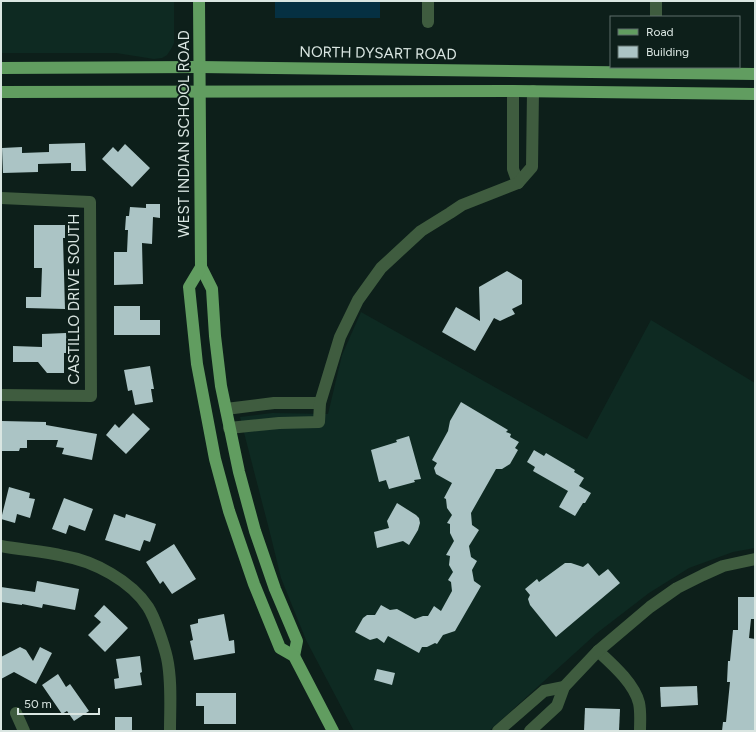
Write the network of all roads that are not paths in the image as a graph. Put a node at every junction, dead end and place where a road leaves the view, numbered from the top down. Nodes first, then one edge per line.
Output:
1 (199, 1) edge
2 (428, 1) edge
3 (656, 1) edge
4 (656, 16) edge
5 (428, 22) dead end
6 (199, 67) junction
7 (1, 68) edge
8 (655, 70) edge
9 (755, 74) edge
10 (513, 91) junction
11 (533, 91) junction
12 (1, 92) edge
13 (200, 92) junction
14 (755, 94) edge
15 (518, 183) junction
16 (1, 198) edge
17 (201, 266) junction
18 (1, 395) edge
19 (320, 403) junction
20 (226, 409) junction
21 (229, 428) junction
22 (1, 546) edge
23 (755, 559) edge
24 (598, 651) junction
25 (294, 656) junction
26 (564, 687) junction
27 (16, 713) dead end
28 (24, 731) edge
29 (170, 731) edge
30 (333, 731) edge
31 (498, 731) edge
32 (530, 731) edge
33 (640, 731) edge

1 - 6 main road, WEST INDIAN SCHOOL ROAD
2 - 5 street
3 - 4 street
6 - 7 main road, NORTH DYSART ROAD
6 - 8 main road, NORTH DYSART ROAD
6 - 13 main road, WEST INDIAN SCHOOL ROAD
8 - 9 main road, NORTH DYSART ROAD
10 - 11 main road
10 - 13 main road
10 - 15 street
11 - 14 main road
11 - 15 street
12 - 13 main road
13 - 17 main road, WEST INDIAN SCHOOL ROAD
15 - 19 street
16 - 18 street, CASTILLO DRIVE SOUTH
17 - 20 main road, WEST INDIAN SCHOOL ROAD
17 - 25 main road, WEST INDIAN SCHOOL ROAD
19 - 20 street
19 - 21 street
20 - 21 main road, WEST INDIAN SCHOOL ROAD
21 - 25 main road, WEST INDIAN SCHOOL ROAD
22 - 29 street
23 - 24 street
24 - 26 street
24 - 33 street
25 - 30 main road, WEST INDIAN SCHOOL ROAD
26 - 31 street
26 - 32 street
27 - 28 street

